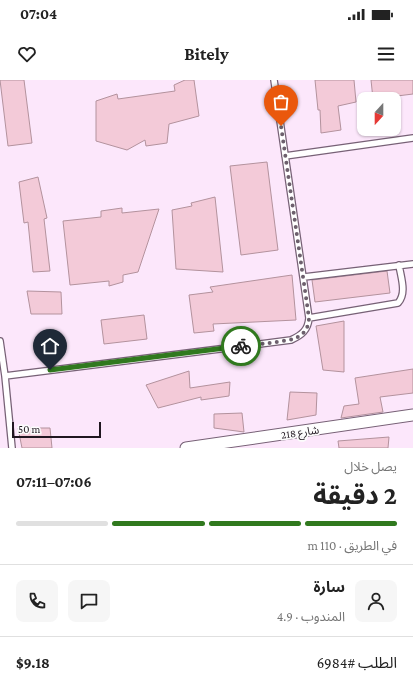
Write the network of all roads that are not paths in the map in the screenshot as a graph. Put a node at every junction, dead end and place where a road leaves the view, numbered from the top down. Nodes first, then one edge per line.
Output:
1 (274, 80) edge
2 (413, 138) edge
3 (285, 156) junction
4 (413, 264) edge
5 (399, 265) junction
6 (304, 277) junction
7 (309, 318) junction
8 (0, 341) edge
9 (5, 376) junction
10 (413, 416) edge
11 (12, 448) edge
12 (186, 448) edge

1 - 3 lane
2 - 3 lane
3 - 6 lane
4 - 5 lane
5 - 6 lane
5 - 7 lane
6 - 7 lane
7 - 9 lane
8 - 9 lane
9 - 11 lane
10 - 12 street, شارع 218

